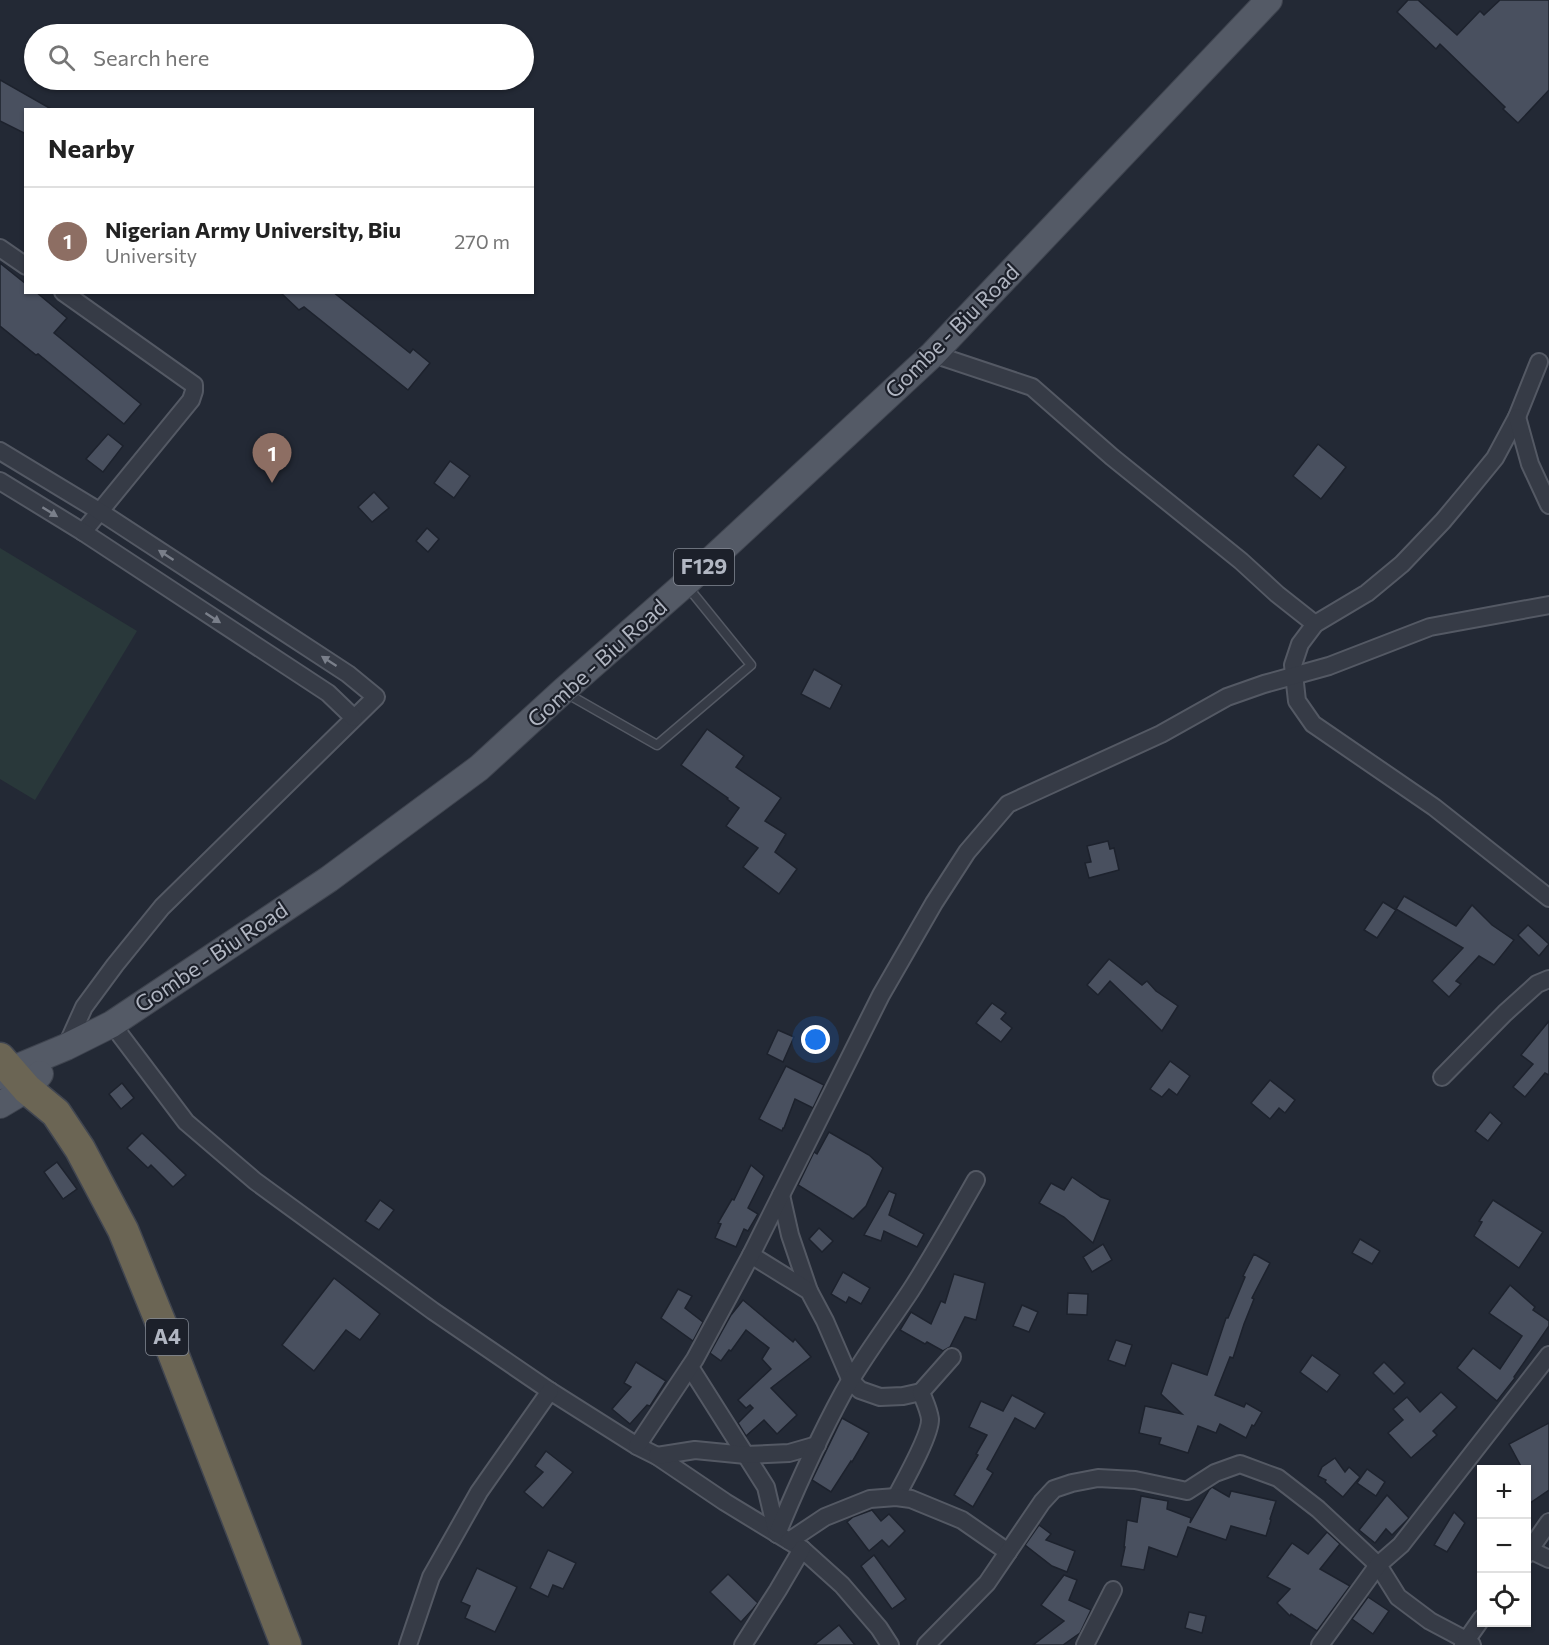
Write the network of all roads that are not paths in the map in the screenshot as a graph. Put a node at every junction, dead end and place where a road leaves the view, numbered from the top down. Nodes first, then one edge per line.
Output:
1 (1269, 0) edge
2 (0, 248) edge
3 (24, 265) edge
4 (66, 294) edge
5 (933, 354) junction
6 (1539, 362) dead end
7 (1517, 417) junction
8 (0, 451) edge
9 (0, 481) edge
10 (1549, 505) edge
11 (99, 511) junction
12 (82, 532) junction
13 (685, 584) junction
14 (1549, 605) edge
15 (1315, 624) junction
16 (1294, 676) junction
17 (563, 692) junction
18 (354, 718) junction
19 (1549, 898) edge
20 (1549, 978) edge
21 (112, 1024) junction
22 (66, 1047) junction
23 (9, 1073) edge
24 (1442, 1077) dead end
25 (0, 1105) edge
26 (976, 1180) dead end
27 (781, 1196) junction
28 (750, 1255) junction
29 (808, 1291) junction
30 (1549, 1355) edge
31 (952, 1358) dead end
32 (690, 1367) junction
33 (851, 1381) junction
34 (550, 1390) junction
35 (921, 1392) junction
36 (817, 1445) junction
37 (637, 1446) junction
38 (746, 1455) junction
39 (657, 1456) junction
40 (896, 1497) junction
41 (1549, 1522) edge
42 (789, 1542) junction
43 (1531, 1548) edge
44 (1008, 1552) junction
45 (1531, 1553) edge
46 (1549, 1559) edge
47 (1378, 1565) junction
48 (1113, 1590) dead end
49 (1477, 1626) edge
50 (1467, 1643) edge
51 (286, 1645) edge
52 (408, 1645) edge
53 (742, 1645) edge
54 (890, 1645) edge
55 (926, 1645) edge
56 (1085, 1645) edge
57 (1320, 1645) edge

1 - 5 main road, Gombe - Biu Road / F129
2 - 3 street
4 - 11 street
5 - 13 main road, Gombe - Biu Road / F129
5 - 15 street
6 - 7 street
7 - 10 street
7 - 15 street
8 - 11 street
9 -> 12 street
11 - 12 street
18 -> 11 street
12 -> 18 street
13 - 17 main road, Gombe - Biu Road / F129
13 - 17 lane
14 - 16 street
15 - 16 street
16 - 19 street
16 - 27 street
17 - 21 main road, Gombe - Biu Road / F129
18 - 22 street
20 - 24 street
21 - 22 main road, Gombe - Biu Road / F129
21 - 34 street
22 - 23 main road, Gombe - Biu Road / F129
23 - 25 main road, F129
23 - 51 highway, A4
26 - 33 street
27 - 28 street
27 - 29 street
28 - 29 street
28 - 32 street
29 - 33 street
30 - 47 street
31 - 35 street
32 - 37 street
32 - 38 street
33 - 35 street
33 - 36 street
34 - 37 street
34 - 52 street
35 - 40 street
36 - 38 street
36 - 42 street
37 - 39 street
38 - 39 street
38 - 42 street
39 - 42 street
40 - 42 street
40 - 44 street
41 - 43 street
42 - 53 street
42 - 54 street
44 - 47 street
44 - 55 street
45 - 46 street
47 - 50 street
47 - 57 street
48 - 56 street
49 - 50 street

